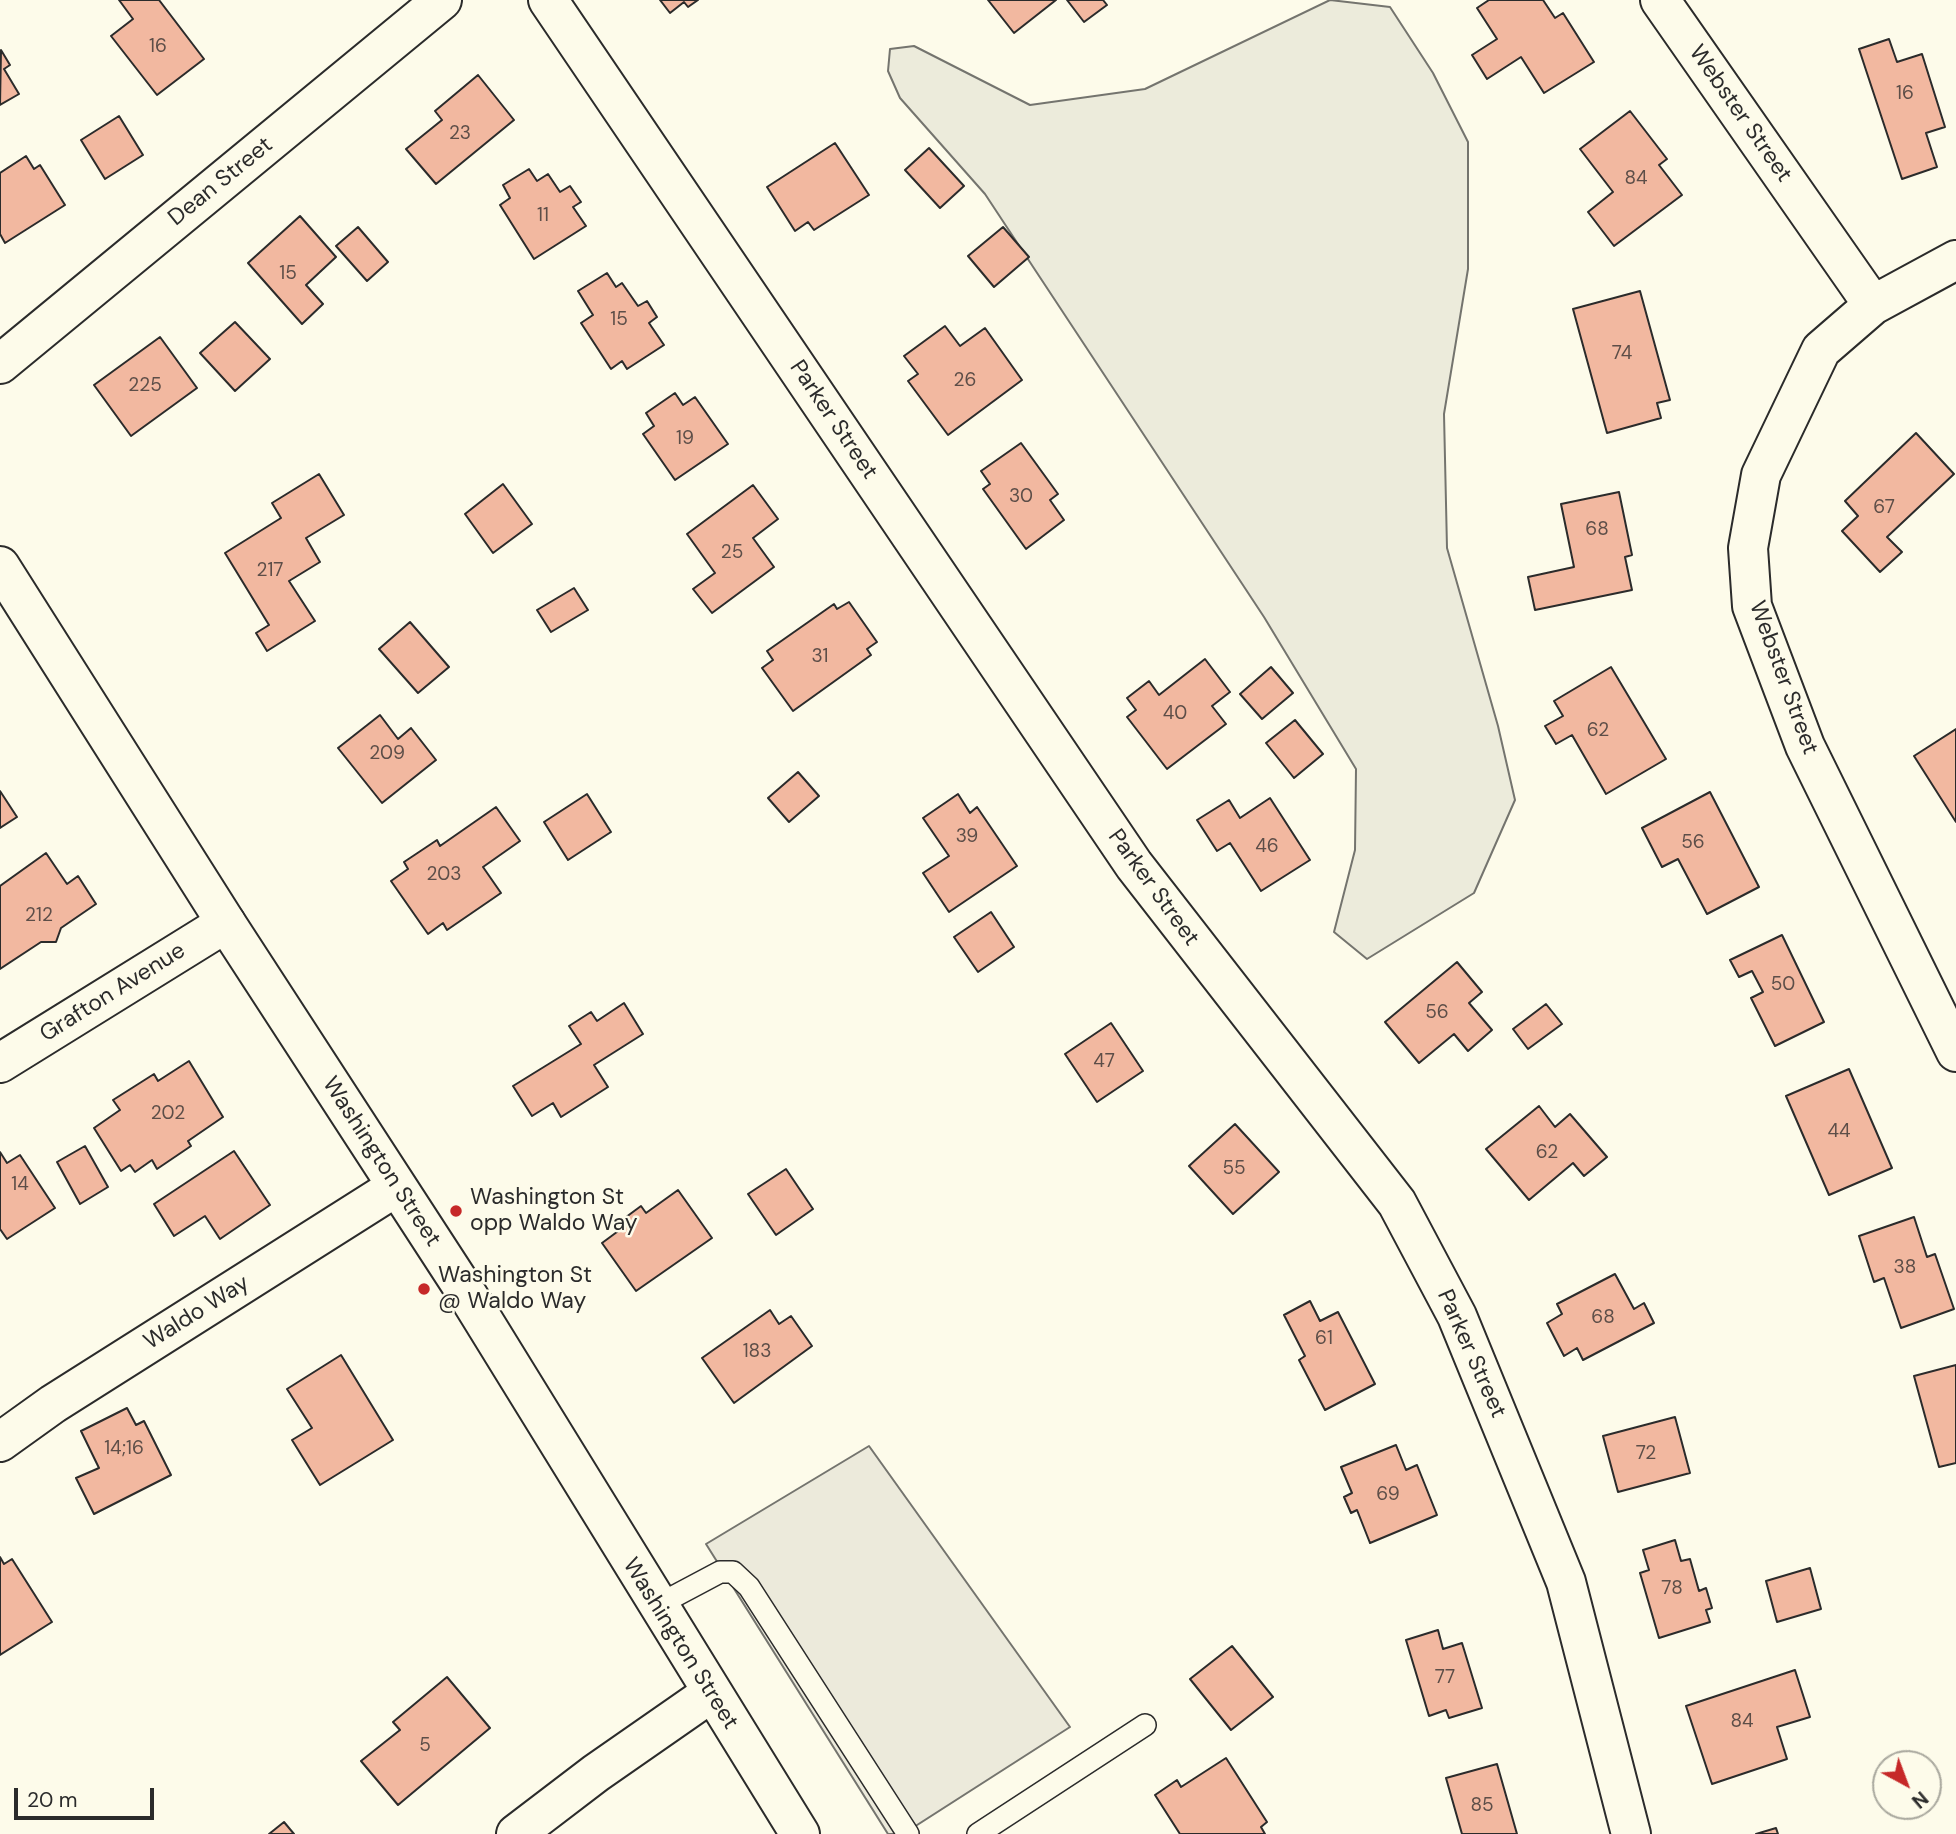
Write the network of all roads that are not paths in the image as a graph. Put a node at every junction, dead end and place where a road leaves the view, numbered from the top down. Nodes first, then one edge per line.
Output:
1 (442, 0) edge
2 (548, 0) edge
3 (1660, 0) edge
4 (1956, 260) edge
5 (1873, 305) junction
6 (0, 363) edge
7 (0, 566) edge
8 (226, 923) junction
9 (1956, 1052) edge
10 (0, 1063) edge
11 (396, 1187) junction
12 (0, 1442) edge
13 (656, 1606) junction
14 (711, 1693) junction
15 (1144, 1725) dead end
16 (516, 1834) edge
17 (800, 1834) edge
18 (908, 1834) edge
19 (978, 1834) edge
20 (1631, 1834) edge

1 - 6 street, Dean Street
2 - 20 street, Parker Street
3 - 5 street, Webster Street
4 - 5 street
5 - 9 street, Webster Street
7 - 8 street, Washington Street
8 - 10 street, Grafton Avenue
8 - 11 street, Washington Street
11 - 12 street, Waldo Way
11 - 13 street, Washington Street
13 - 14 street, Washington Street
13 - 18 lane
14 - 16 street
14 - 17 street, Washington Street
15 - 19 lane

